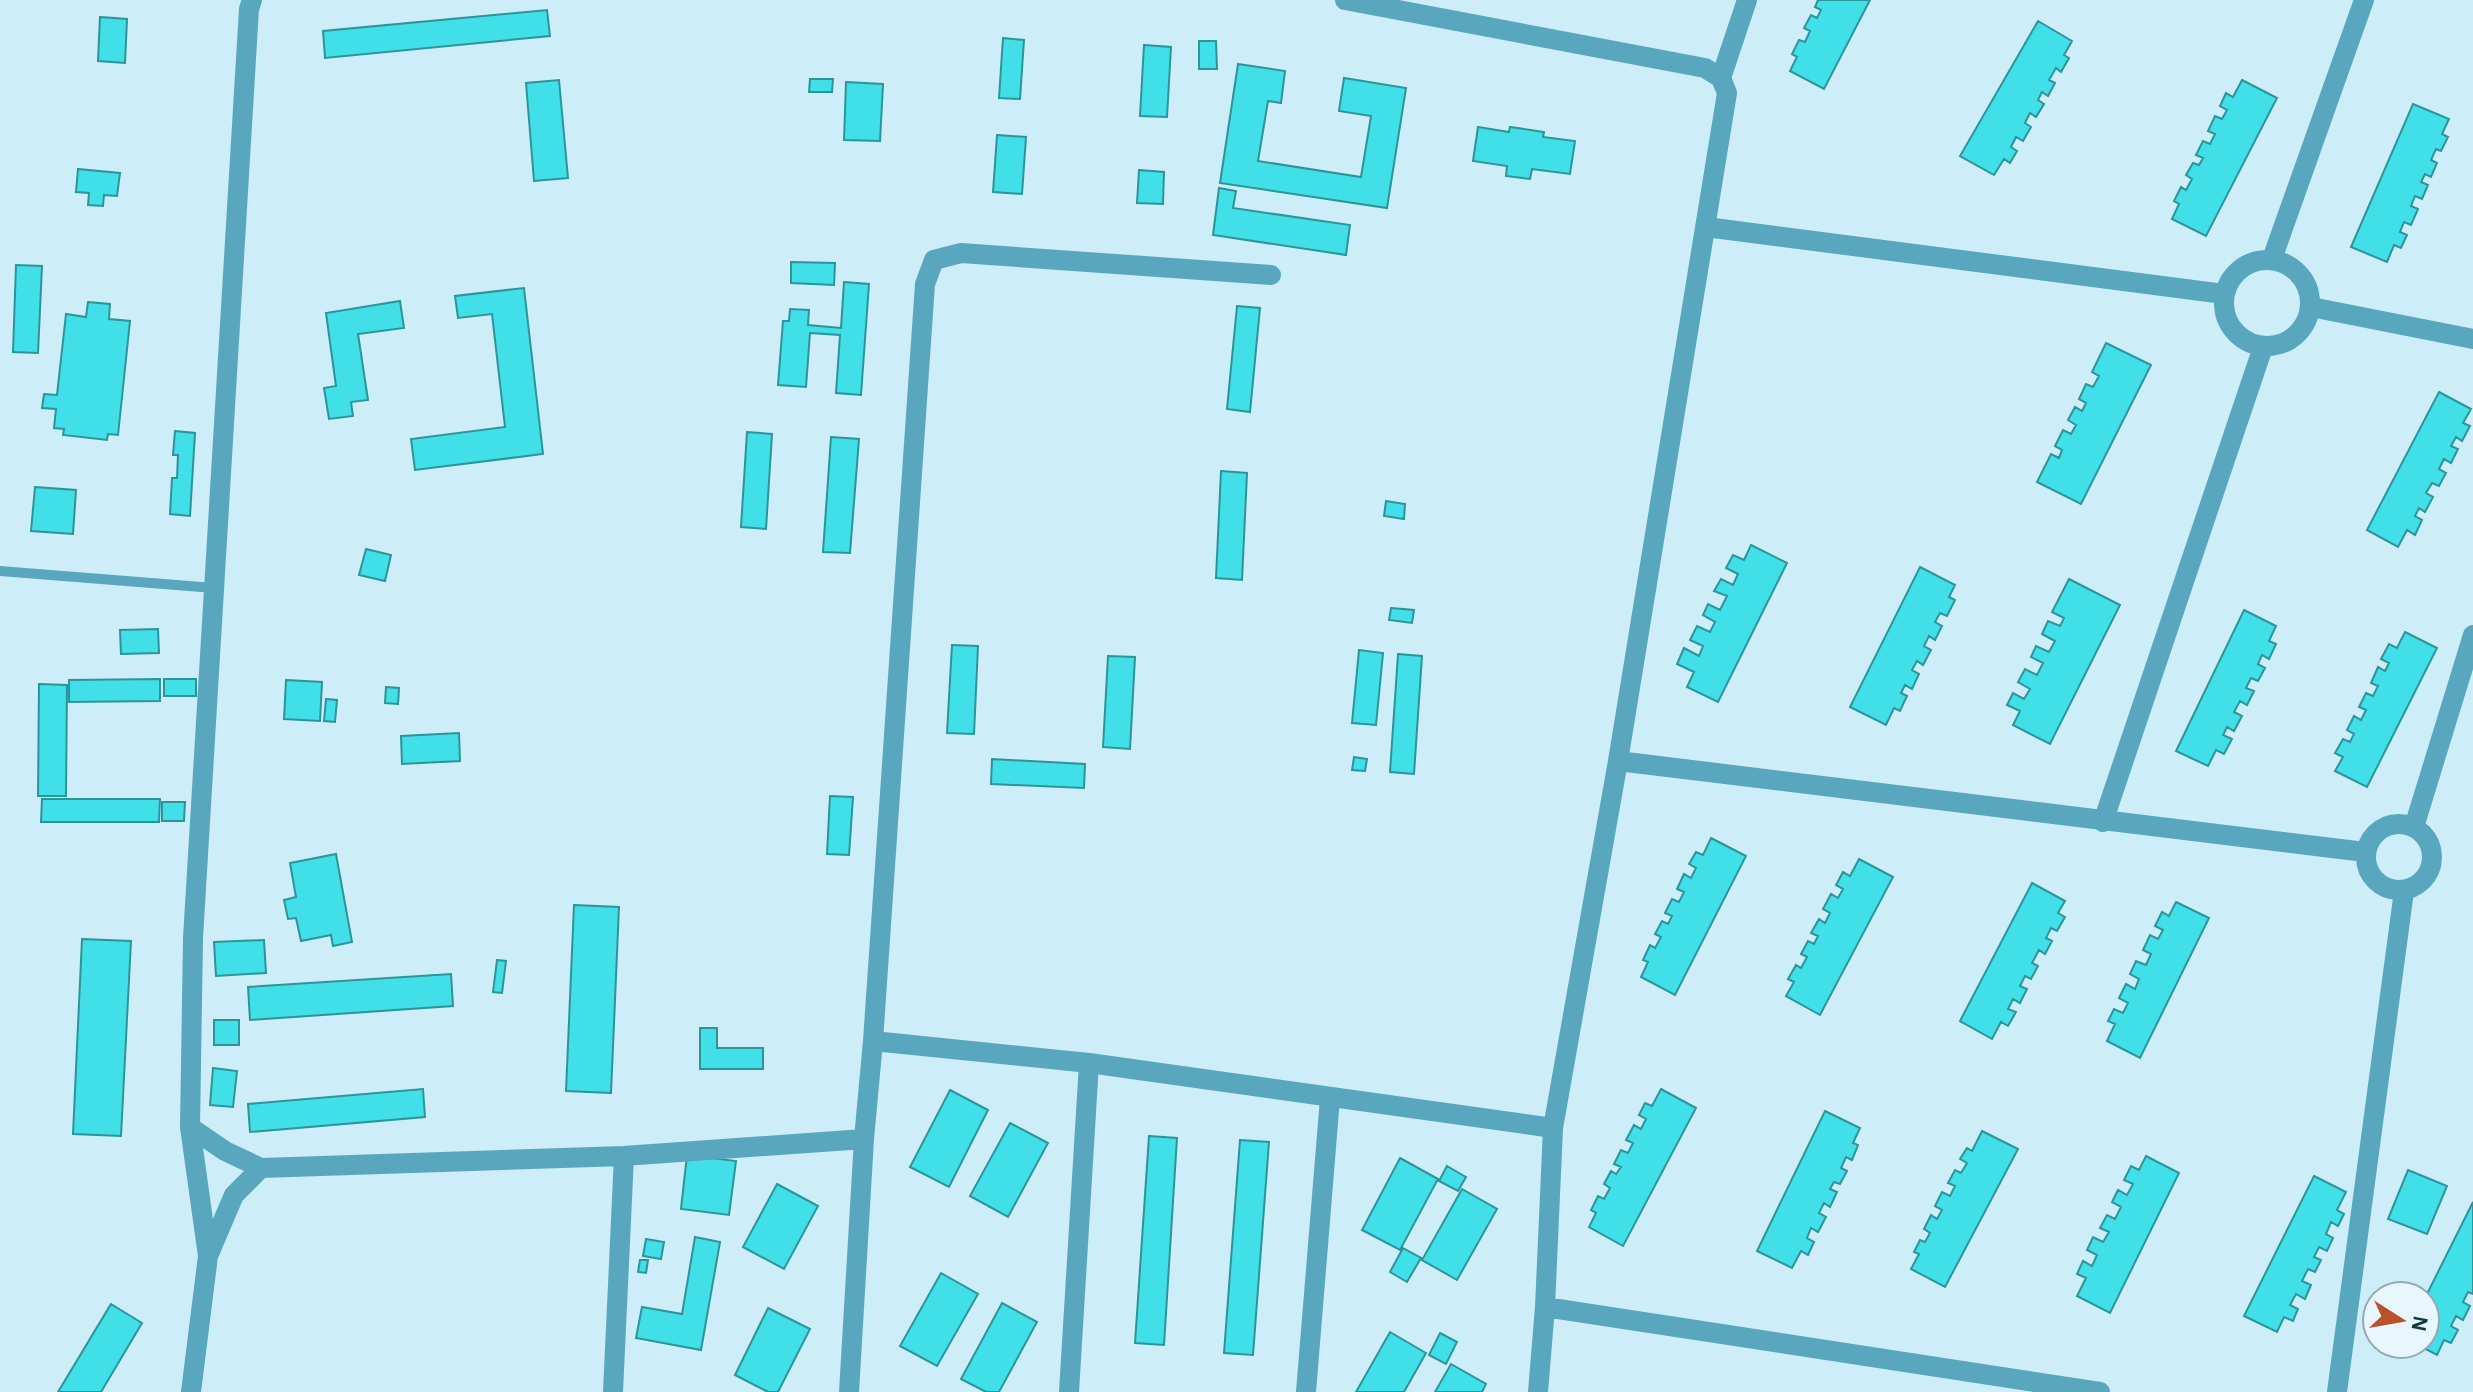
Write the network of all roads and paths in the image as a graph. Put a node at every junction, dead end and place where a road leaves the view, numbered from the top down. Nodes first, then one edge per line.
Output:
1 (252, 0) edge
2 (1345, 0) edge
3 (1747, 0) edge
4 (2364, 0) edge
5 (1721, 78) junction
6 (1706, 227) junction
7 (2272, 259) junction
8 (1271, 275) dead end
9 (2224, 294) junction
10 (2311, 307) junction
11 (2473, 339) edge
12 (2263, 347) junction
13 (0, 571) edge
14 (214, 588) junction
15 (2473, 635) edge
16 (1618, 761) junction
17 (2103, 822) junction
18 (2414, 827) junction
19 (2365, 852) junction
20 (2404, 891) junction
21 (873, 1041) junction
22 (1089, 1063) junction
23 (1330, 1098) junction
24 (190, 1127) junction
25 (1553, 1128) junction
26 (864, 1139) junction
27 (624, 1156) junction
28 (261, 1168) junction
29 (208, 1256) junction
30 (1545, 1307) junction
31 (191, 1392) edge
32 (613, 1392) edge
33 (849, 1392) edge
34 (1069, 1392) edge
35 (1306, 1392) edge
36 (1538, 1392) edge
37 (2100, 1392) edge
38 (2337, 1392) edge

1 - 14 street
2 - 5 street
3 - 5 street
4 - 7 street
5 - 6 street
6 - 9 street
6 - 16 street
7 - 9 street
7 - 10 street
8 - 21 street
9 - 12 street
10 - 11 street
10 - 12 street
12 - 17 street
13 - 14 lane
14 - 24 street
15 - 18 street
16 - 17 street
16 - 25 street
17 - 19 street
18 - 19 street
18 - 20 street
19 - 20 street
20 - 38 street
21 - 22 street
21 - 26 street
22 - 23 street
22 - 34 street
23 - 25 street
23 - 35 street
24 - 28 street
24 - 29 street
25 - 30 street
26 - 27 street
26 - 33 street
27 - 28 street
27 - 32 street
28 - 29 street
29 - 31 street
30 - 36 street
30 - 37 street

